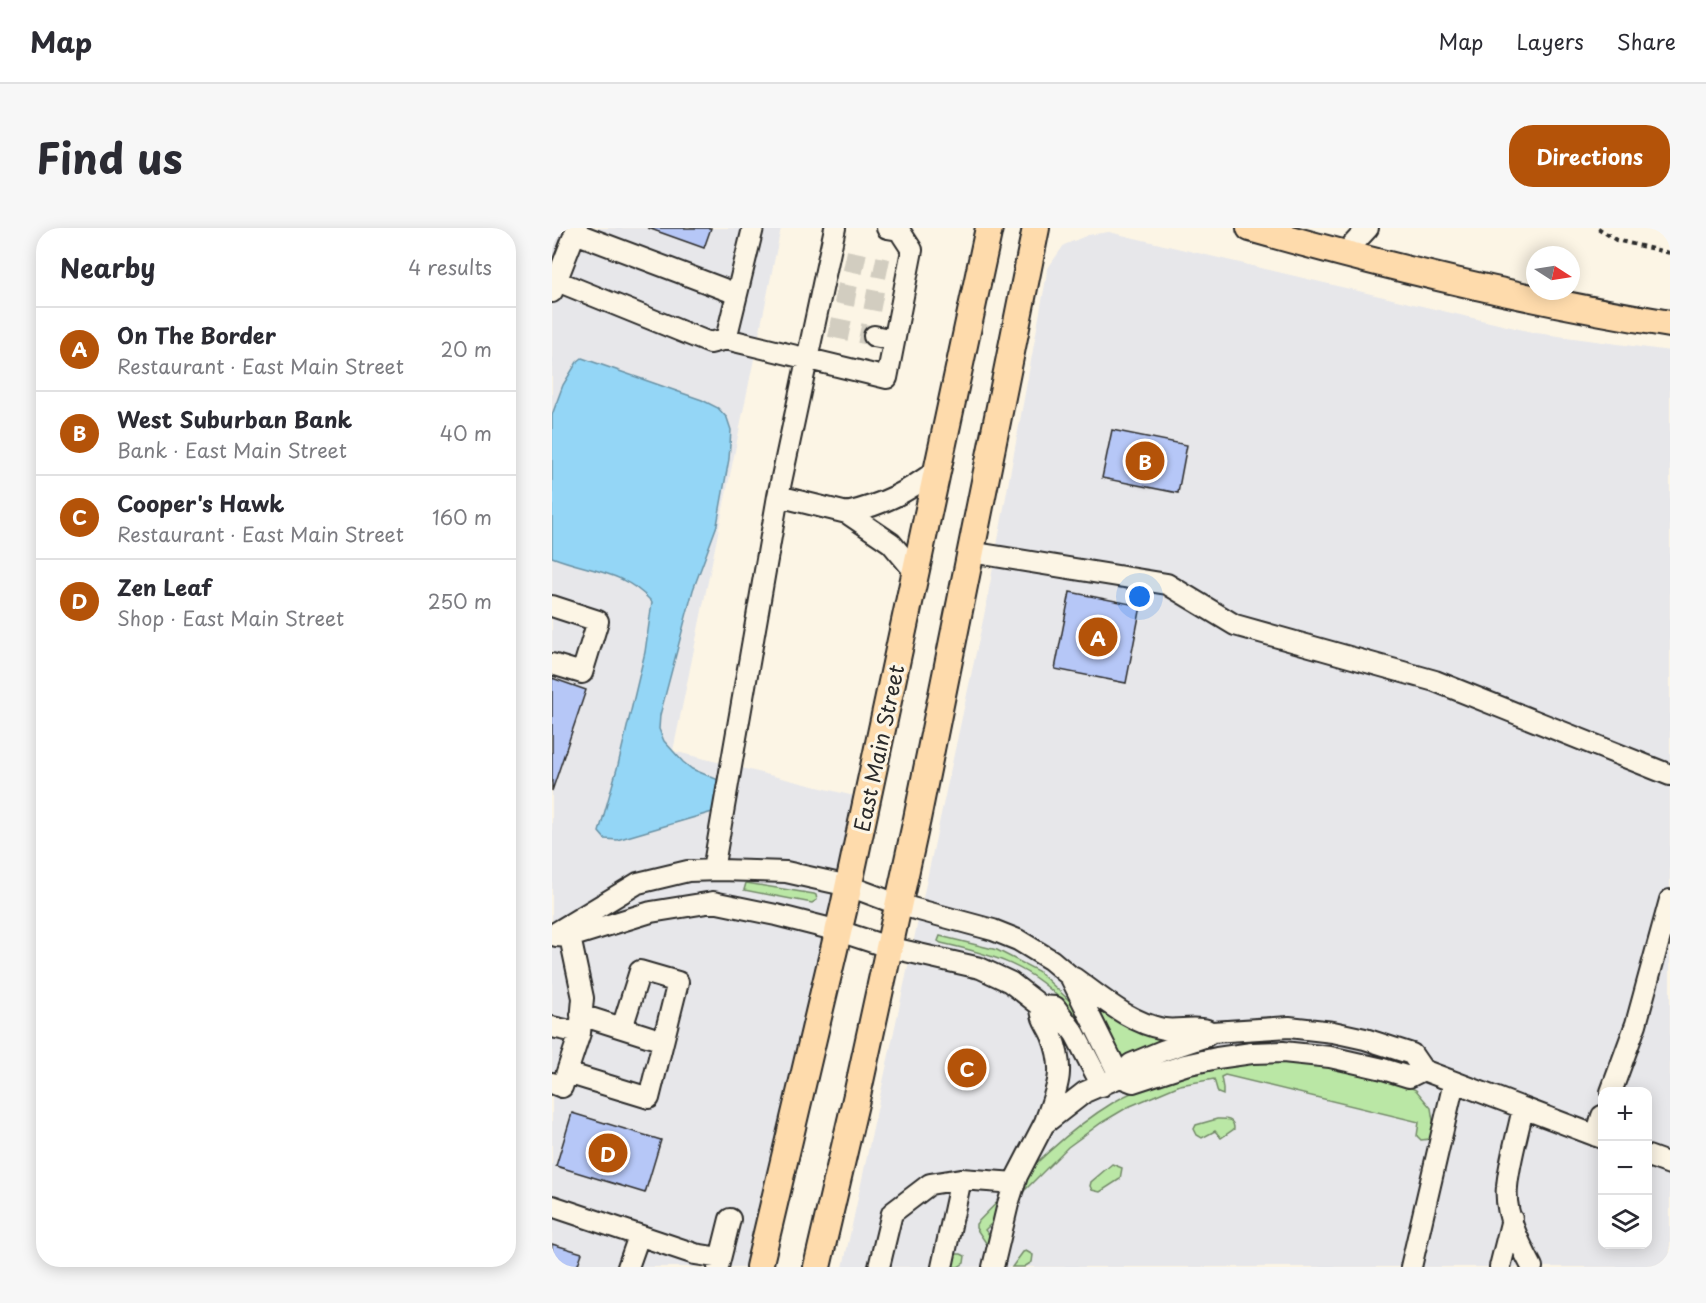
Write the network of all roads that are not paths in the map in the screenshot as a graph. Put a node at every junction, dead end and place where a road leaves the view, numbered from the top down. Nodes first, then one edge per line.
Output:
1 (753, 228) edge
2 (835, 228) edge
3 (887, 228) edge
4 (988, 228) edge
5 (1036, 228) edge
6 (1250, 228) edge
7 (1368, 228) edge
8 (576, 230) edge
9 (1344, 254) junction
10 (553, 284) edge
11 (737, 294) junction
12 (1670, 324) edge
13 (874, 336) tunnel mouth
14 (726, 339) junction
15 (894, 340) junction
16 (807, 360) junction
17 (937, 470) junction
18 (778, 496) junction
19 (847, 513) junction
20 (970, 552) junction
21 (916, 573) junction
22 (552, 606) edge
23 (552, 664) edge
24 (1670, 775) edge
25 (713, 870) junction
26 (849, 886) junction
27 (1670, 900) edge
28 (897, 904) junction
29 (839, 931) junction
30 (558, 936) edge
31 (888, 947) junction
32 (1070, 976) junction
33 (1041, 1006) junction
34 (581, 1024) junction
35 (552, 1027) edge
36 (622, 1028) junction
37 (1212, 1032) junction
38 (663, 1041) junction
39 (1423, 1070) junction
40 (559, 1078) edge
41 (1111, 1081) junction
42 (1454, 1082) junction
43 (1613, 1087) edge
44 (1523, 1108) junction
45 (1044, 1124) junction
46 (1598, 1137) edge
47 (1652, 1158) edge
48 (1670, 1164) edge
49 (961, 1179) junction
50 (1015, 1183) junction
51 (552, 1206) edge
52 (730, 1219) dead end
53 (1512, 1219) junction
54 (639, 1236) junction
55 (719, 1263) edge
56 (628, 1267) edge
57 (759, 1267) edge
58 (817, 1267) edge
59 (879, 1267) edge
60 (942, 1267) edge
61 (993, 1267) edge
62 (1411, 1267) edge
63 (1500, 1267) edge
64 (1532, 1267) edge

1 - 11 street
2 - 16 street
3 - 15 street
4 - 17 main road, East Main Street
5 - 20 main road
6 - 9 main road
7 - 9 street
8 - 10 street
8 - 11 street
9 - 12 main road
10 - 14 street
11 - 14 street
13 - 15 street
14 - 16 street
15 - 16 street
16 - 18 street
17 - 19 street
17 - 21 main road, East Main Street
18 - 19 street
18 - 25 street
19 - 21 street
20 - 24 street
20 - 28 main road
21 - 26 main road, East Main Street
22 - 23 street
25 - 26 street
25 - 30 street
26 - 28 street
26 - 29 main road, East Main Street
27 - 43 street
28 - 31 main road
28 - 32 street
29 - 30 street
29 - 31 street
29 - 57 main road, East Main Street
30 - 34 street
31 - 33 street
31 - 58 main road
32 - 37 street
32 - 41 street
33 - 41 street
33 - 45 street
34 - 35 street
34 - 36 street
34 - 40 street
36 - 38 street
36 - 38 street
37 - 39 street
37 - 41 street
38 - 40 street
39 - 41 street
39 - 42 street
41 - 45 street
42 - 44 street
42 - 62 street
44 - 46 street
44 - 53 street
45 - 50 street
47 - 48 street
49 - 50 street
49 - 59 street
49 - 60 street
50 - 61 street
51 - 54 street
52 - 55 street
53 - 63 street
53 - 64 street
54 - 55 street
54 - 56 street

